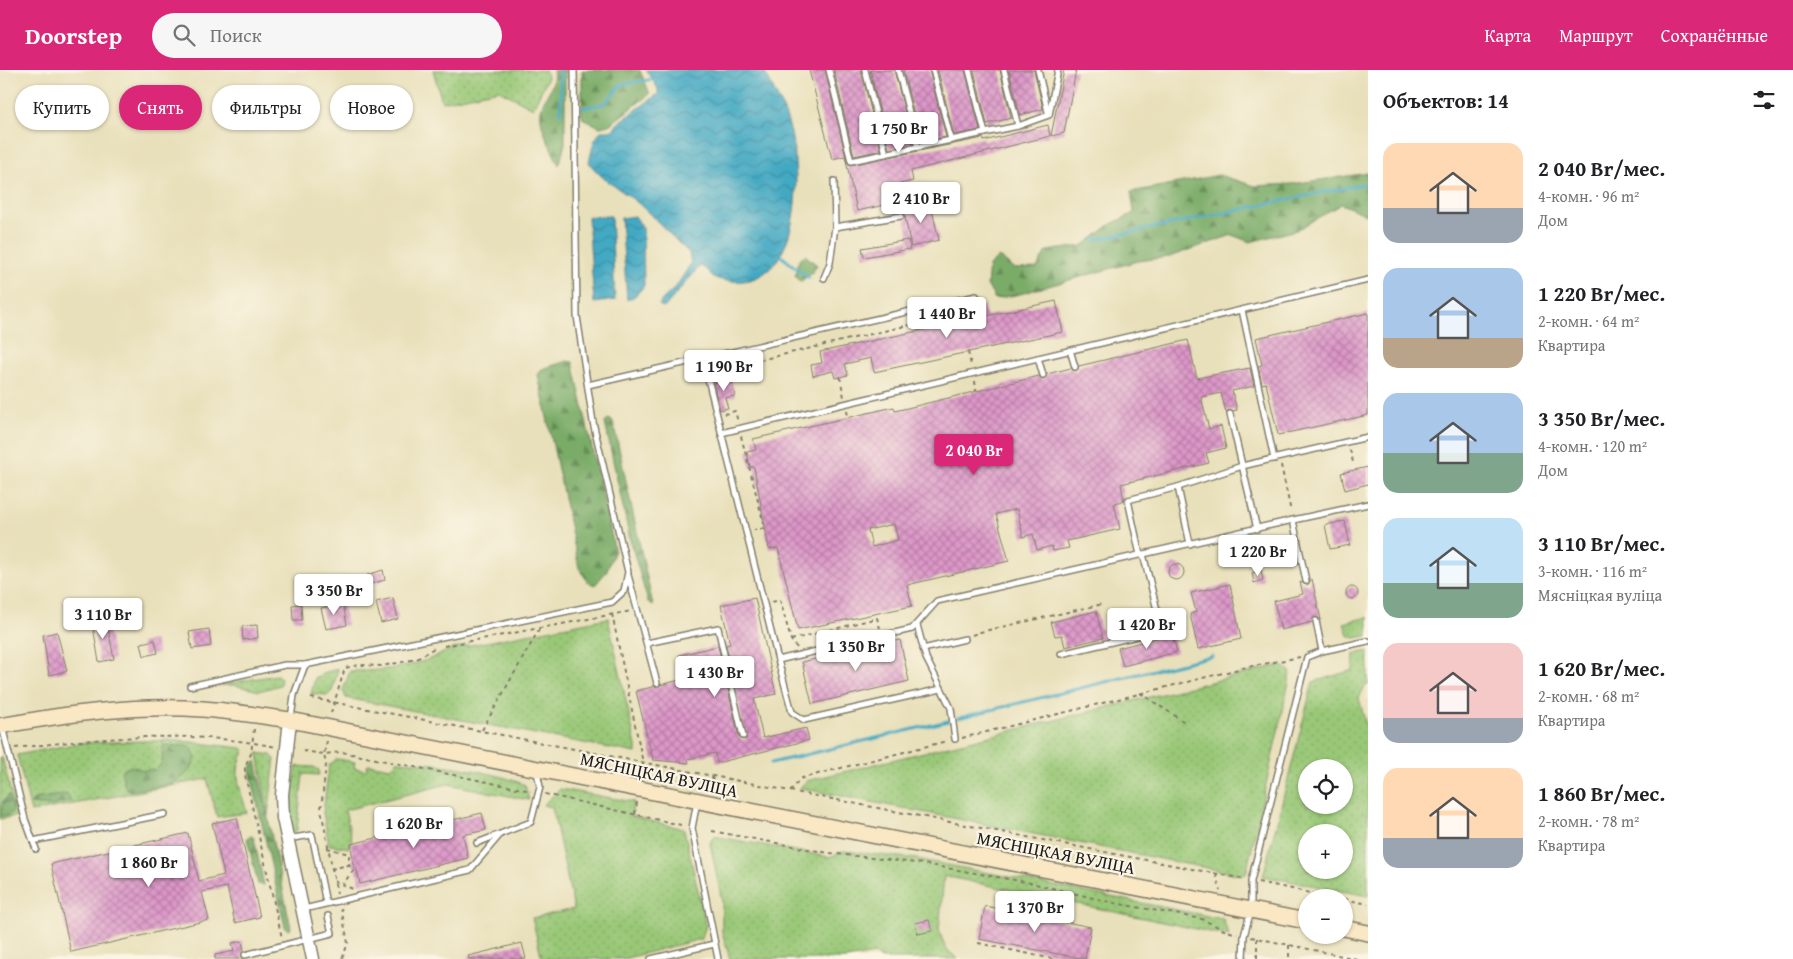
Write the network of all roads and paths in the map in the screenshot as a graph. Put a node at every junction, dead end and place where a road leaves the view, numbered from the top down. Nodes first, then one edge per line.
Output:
1 (574, 70) edge
2 (829, 70) edge
3 (865, 70) edge
4 (898, 70) edge
5 (933, 70) edge
6 (969, 70) edge
7 (1004, 70) edge
8 (1038, 70) edge
9 (1058, 70) edge
10 (1049, 115) junction
11 (1018, 126) junction
12 (985, 133) junction
13 (952, 140) junction
14 (918, 147) junction
15 (886, 154) junction
16 (834, 181) dead end
17 (901, 216) dead end
18 (835, 227) junction
19 (824, 278) dead end
20 (1368, 280) edge
21 (976, 296) dead end
22 (941, 304) junction
23 (1242, 310) junction
24 (1070, 350) junction
25 (1038, 358) junction
26 (703, 359) junction
27 (1075, 367) dead end
28 (706, 372) junction
29 (1043, 375) dead end
30 (588, 385) junction
31 (1230, 414) dead end
32 (716, 416) junction
33 (739, 428) junction
34 (720, 433) junction
35 (1368, 437) edge
36 (1348, 442) junction
37 (1277, 458) junction
38 (1353, 462) dead end
39 (1242, 466) junction
40 (1178, 487) junction
41 (1368, 504) edge
42 (1294, 520) junction
43 (1257, 528) junction
44 (746, 533) junction
45 (1190, 544) junction
46 (1141, 555) junction
47 (628, 572) junction
48 (1306, 581) dead end
49 (764, 604) junction
50 (1103, 604) dead end
51 (638, 610) junction
52 (612, 614) junction
53 (1316, 621) dead end
54 (916, 624) junction
55 (540, 628) junction
56 (882, 636) junction
57 (965, 639) joint
58 (791, 640) junction
59 (1368, 641) edge
60 (647, 643) junction
61 (923, 649) junction
62 (1322, 651) junction
63 (802, 654) junction
64 (1061, 654) dead end
65 (1307, 657) junction
66 (778, 660) junction
67 (305, 666) junction
68 (657, 683) dead end
69 (190, 686) dead end
70 (941, 689) junction
71 (1140, 693) junction
72 (311, 698) dead end
73 (336, 702) junction
74 (331, 714) dead end
75 (290, 720) junction
76 (1186, 723) dead end
77 (1, 726) edge
78 (254, 729) dead end
79 (481, 731) junction
80 (743, 736) dead end
81 (955, 739) junction
82 (327, 741) dead end
83 (252, 742) junction
84 (278, 748) dead end
85 (8, 749) junction
86 (303, 752) dead end
87 (324, 754) junction
88 (643, 763) junction
89 (536, 769) junction
90 (641, 778) dead end
91 (789, 792) junction
92 (539, 793) junction
93 (637, 802) dead end
94 (697, 802) junction
95 (165, 814) dead end
96 (635, 814) junction
97 (681, 825) dead end
98 (712, 831) dead end
99 (498, 836) junction
100 (286, 839) junction
101 (33, 841) junction
102 (477, 843) dead end
103 (327, 848) junction
104 (36, 849) dead end
105 (353, 864) dead end
106 (348, 865) junction
107 (331, 869) junction
108 (1216, 874) junction
109 (334, 881) junction
110 (1251, 881) junction
111 (1220, 891) dead end
112 (1298, 891) edge
113 (339, 900) junction
114 (1353, 901) edge
115 (326, 903) junction
116 (1368, 904) edge
117 (301, 910) junction
118 (1251, 910) junction
119 (328, 916) dead end
120 (1298, 919) edge
121 (1353, 930) edge
122 (1368, 933) edge
123 (1244, 936) junction
124 (1257, 938) junction
125 (308, 939) junction
126 (978, 943) dead end
127 (714, 944) junction
128 (284, 945) junction
129 (1289, 945) junction
130 (256, 952) junction
131 (245, 955) dead end
132 (258, 959) edge
133 (313, 959) edge
134 (342, 959) edge
135 (651, 959) edge
136 (718, 959) edge
137 (1053, 959) edge
138 (1243, 959) edge
139 (1257, 959) edge
140 (1289, 959) edge
141 (1356, 959) edge

1 - 30 lane
2 - 15 lane
3 - 15 lane
4 - 14 lane
5 - 13 lane
6 - 12 lane
7 - 11 lane
8 - 10 lane
9 - 10 lane
10 - 11 lane
11 - 12 lane
12 - 13 lane
13 - 14 lane
14 - 15 lane
16 - 18 lane
17 - 18 lane
18 - 19 lane
20 - 23 lane
21 - 22 lane
22 - 26 lane
22 - 28 path
23 - 24 lane
23 - 37 lane
24 - 25 lane
24 - 27 lane
25 - 29 lane
25 - 33 lane
26 - 28 lane
26 - 30 lane
28 - 32 lane
30 - 47 lane
31 - 39 lane
32 - 33 path
32 - 34 lane
33 - 34 lane
33 - 44 path
34 - 44 lane
35 - 36 lane
36 - 37 lane
36 - 38 path
37 - 39 lane
37 - 42 path
39 - 40 lane
39 - 43 lane
40 - 45 lane
40 - 46 lane
41 - 42 lane
42 - 43 lane
42 - 48 lane
43 - 45 lane
44 - 49 lane
45 - 46 lane
46 - 54 lane
46 - 64 lane
47 - 51 lane
47 - 67 lane
49 - 58 path
49 - 66 lane
50 - 57 path
51 - 52 path
51 - 60 lane
52 - 55 path
52 - 88 path
53 - 62 lane
54 - 56 lane
54 - 61 lane
55 - 73 path
55 - 79 path
56 - 58 path
56 - 63 lane
57 - 61 lane
58 - 63 path
59 - 62 lane
60 - 68 lane
60 - 80 lane
61 - 70 lane
62 - 65 lane
63 - 66 lane
65 - 71 path
65 - 110 lane
66 - 70 lane
67 - 69 lane
67 - 75 lane
70 - 81 lane
71 - 76 path
71 - 81 path
72 - 73 path
73 - 74 path
73 - 79 path
75 - 77 main road, МЯСНІЦКАЯ ВУЛІЦА
75 - 89 main road, МЯСНІЦКАЯ ВУЛІЦА
75 - 100 street
77 - 85 lane
78 - 83 path
79 - 88 path
81 - 91 path
82 - 87 path
83 - 84 path
83 - 85 path
83 - 128 path
85 - 101 lane
86 - 87 path
87 - 92 path
87 - 103 path
88 - 90 path
88 - 91 path
89 - 92 lane
89 - 94 main road, МЯСНІЦКАЯ ВУЛІЦА
91 - 108 path
92 - 96 path
92 - 99 lane
93 - 96 path
94 - 118 main road, МЯСНІЦКАЯ ВУЛІЦА
94 - 127 lane
95 - 101 lane
96 - 97 path
98 - 123 path
99 - 102 lane
99 - 113 lane
100 - 115 lane
100 - 117 street
101 - 104 lane
103 - 106 path
103 - 107 path
105 - 106 path
106 - 107 path
106 - 109 path
107 - 109 path
108 - 110 path
108 - 111 path
109 - 113 path
110 - 112 path
110 - 118 lane
113 - 115 lane
113 - 134 path
114 - 116 path
115 - 117 lane
117 - 125 street
118 - 120 main road, МЯСНІЦКАЯ ВУЛІЦА
118 - 123 lane
119 - 125 lane
121 - 122 main road
123 - 124 path
123 - 138 lane
124 - 129 path
124 - 139 path
125 - 128 lane
125 - 133 street
126 - 137 path
127 - 135 lane
127 - 136 lane
128 - 130 lane
129 - 140 path
129 - 141 path
130 - 131 lane
130 - 132 lane

